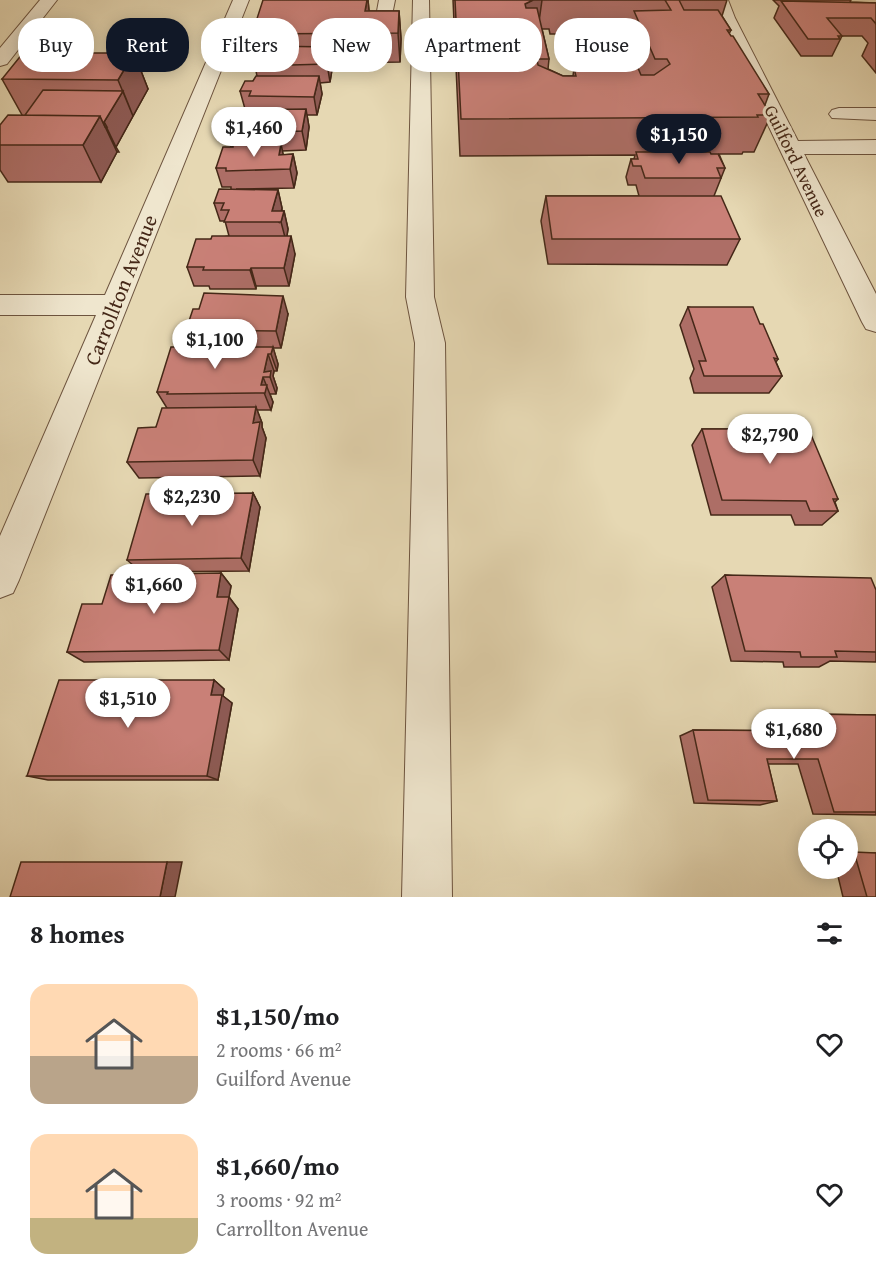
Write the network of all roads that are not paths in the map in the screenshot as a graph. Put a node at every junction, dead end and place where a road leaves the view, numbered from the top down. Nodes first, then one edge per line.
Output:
1 (50, 0) edge
2 (242, 12) edge
3 (399, 12) edge
4 (717, 12) edge
5 (0, 60) edge
6 (839, 114) dead end
7 (876, 114) edge
8 (779, 140) junction
9 (876, 147) edge
10 (867, 290) edge
11 (0, 304) edge
12 (115, 305) junction
13 (876, 322) edge
14 (0, 580) edge
15 (427, 897) edge

1 - 5 street
2 - 12 street, Carrollton Avenue
3 - 15 street
4 - 8 street, Guilford Avenue
6 - 7 street
8 - 9 street
8 - 10 street, Guilford Avenue
10 - 13 street, Guilford Avenue
11 - 12 street
12 - 14 street, Carrollton Avenue

